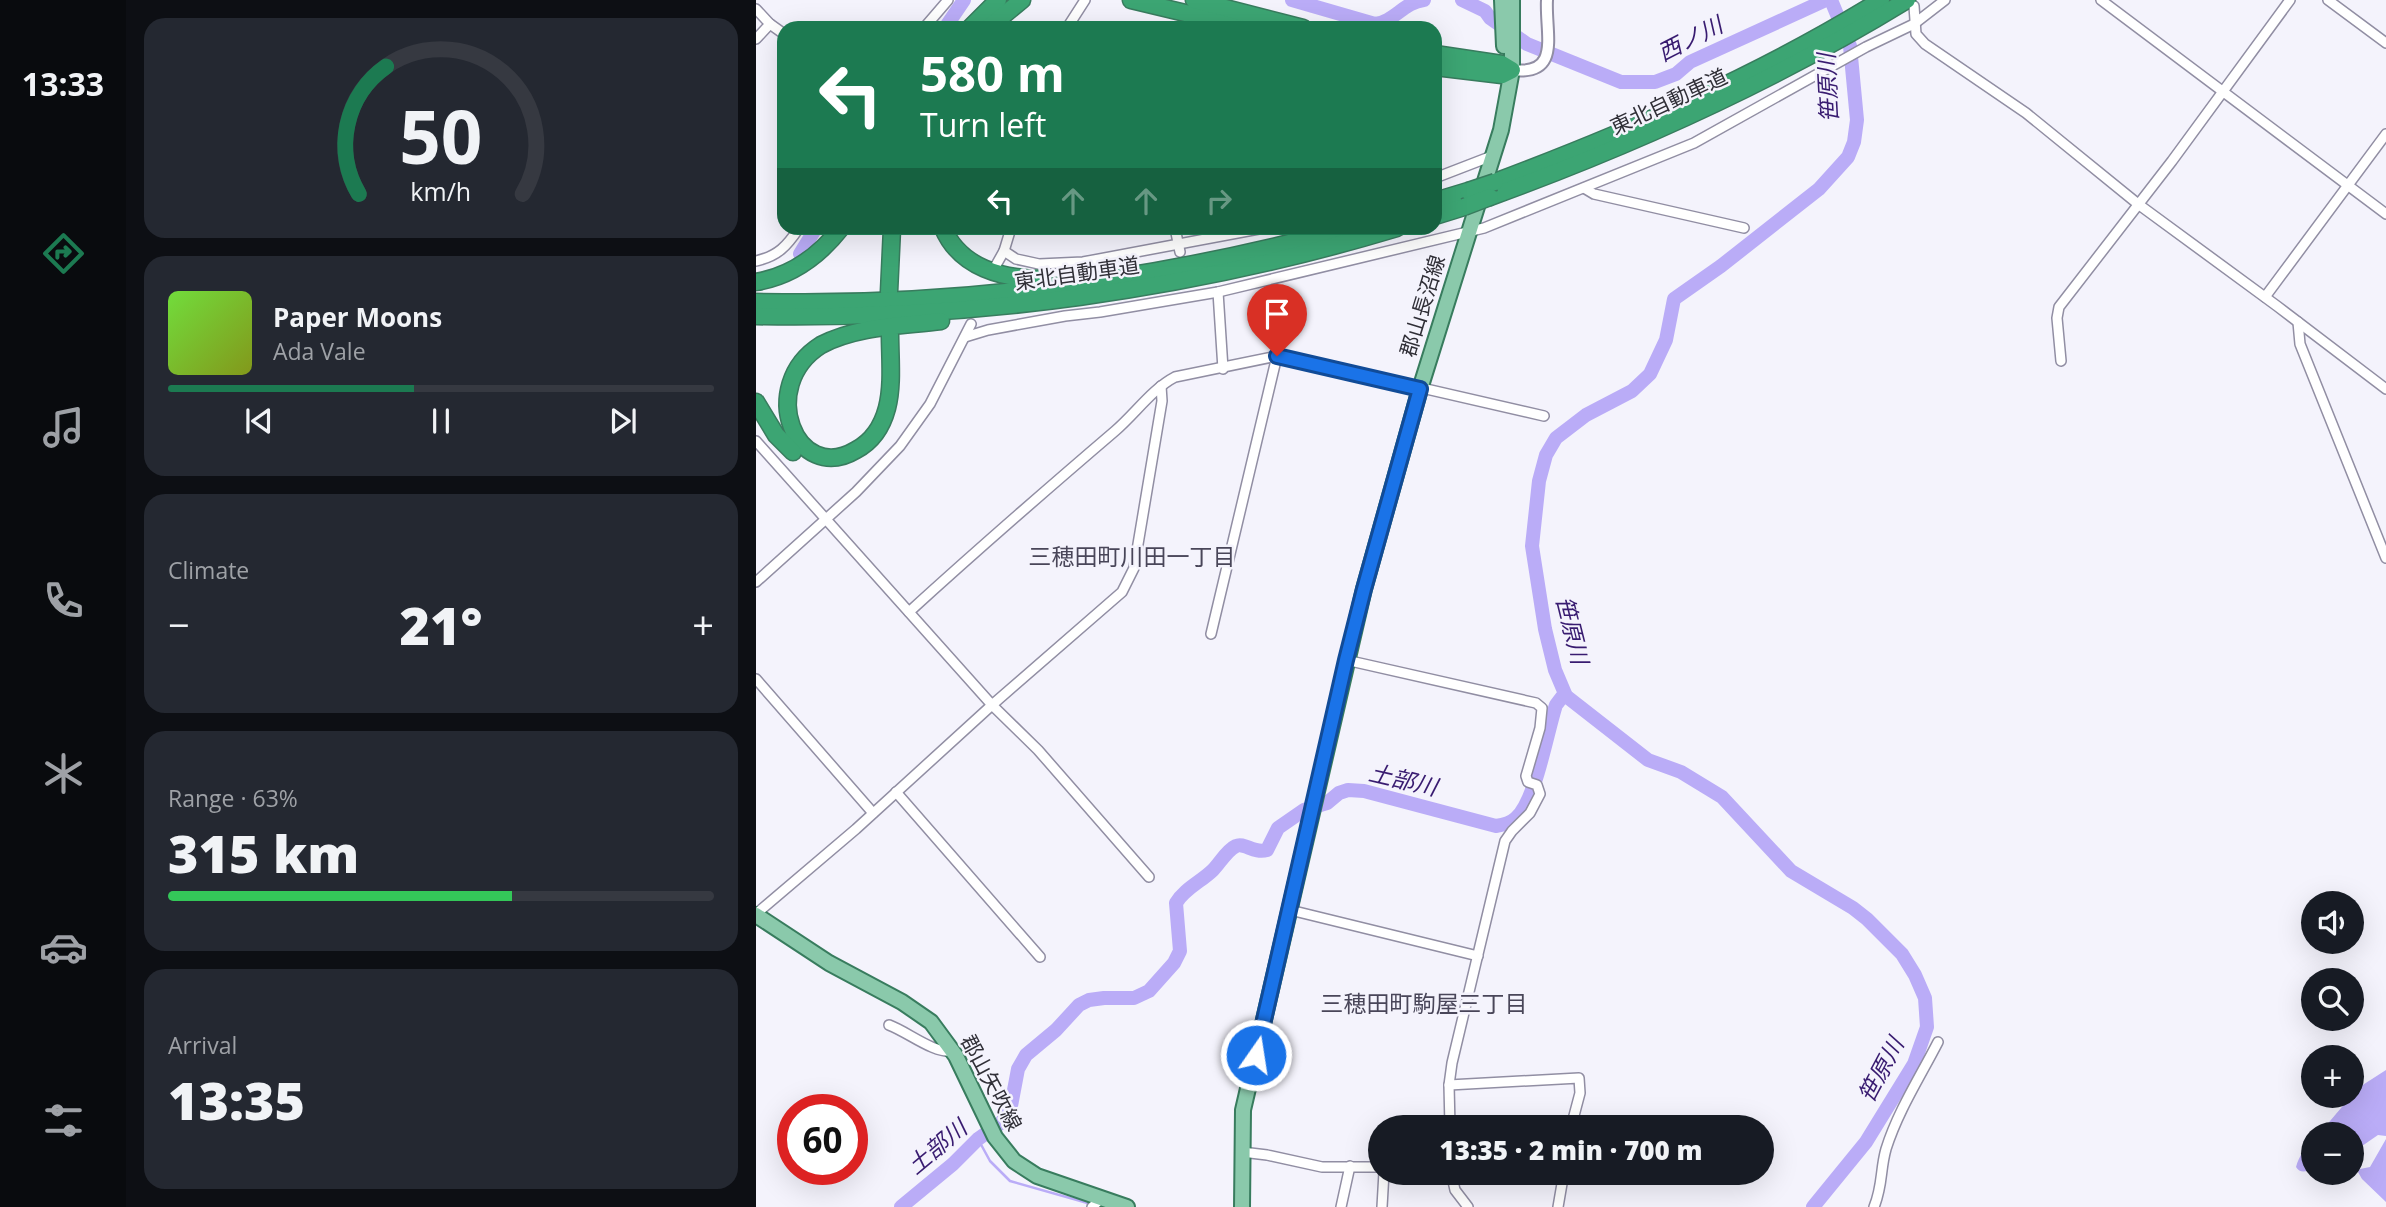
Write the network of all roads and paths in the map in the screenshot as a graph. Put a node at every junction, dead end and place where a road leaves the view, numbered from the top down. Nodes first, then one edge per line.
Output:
1 (948, 0) edge
2 (986, 0) edge
3 (998, 0) edge
4 (1022, 0) edge
5 (1084, 0) edge
6 (1131, 0) edge
7 (1194, 0) edge
8 (1502, 0) edge
9 (1512, 0) edge
10 (1547, 0) edge
11 (1945, 0) edge
12 (2101, 0) edge
13 (2290, 0) edge
14 (2328, 0) edge
15 (1877, 2) edge
16 (1911, 3) edge
17 (756, 9) edge
18 (930, 21) edge
19 (966, 21) edge
20 (977, 21) edge
21 (996, 21) edge
22 (1071, 21) edge
23 (1219, 21) edge
24 (1276, 21) edge
25 (1508, 21) junction
26 (770, 24) junction
27 (1914, 24) junction
28 (777, 29) edge
29 (756, 39) edge
30 (2386, 43) edge
31 (1442, 56) edge
32 (1442, 67) edge
33 (1505, 70) junction
34 (2223, 91) junction
35 (2386, 134) edge
36 (1492, 156) junction
37 (1442, 173) edge
38 (1446, 174) junction
39 (1442, 175) edge
40 (2347, 185) junction
41 (1584, 188) junction
42 (1493, 190) junction
43 (1466, 199) junction
44 (1442, 201) edge
45 (2138, 204) junction
46 (1442, 212) edge
47 (2386, 214) edge
48 (1744, 228) dead end
49 (1468, 232) junction
50 (794, 235) edge
51 (835, 235) edge
52 (891, 235) edge
53 (900, 235) edge
54 (947, 235) edge
55 (1009, 235) edge
56 (1176, 235) edge
57 (1234, 235) edge
58 (1319, 235) edge
59 (1371, 235) edge
60 (1179, 248) junction
61 (1004, 251) junction
62 (1215, 260) junction
63 (756, 261) edge
64 (995, 267) dead end
65 (756, 282) edge
66 (1112, 291) junction
67 (1218, 292) junction
68 (2265, 297) junction
69 (756, 302) edge
70 (756, 316) edge
71 (2298, 322) junction
72 (971, 324) dead end
73 (965, 337) junction
74 (1277, 356) junction
75 (2061, 361) dead end
76 (1223, 369) junction
77 (1161, 386) junction
78 (1420, 389) junction
79 (2386, 389) edge
80 (756, 402) edge
81 (1544, 416) dead end
82 (756, 441) edge
83 (825, 518) junction
84 (2386, 558) edge
85 (756, 582) edge
86 (909, 612) junction
87 (1211, 634) dead end
88 (1346, 660) junction
89 (756, 679) edge
90 (992, 705) junction
91 (896, 792) junction
92 (873, 813) junction
93 (1149, 877) dead end
94 (1290, 910) junction
95 (756, 915) edge
96 (1478, 956) junction
97 (1040, 957) dead end
98 (890, 1025) dead end
99 (1938, 1042) dead end
100 (953, 1051) junction
101 (1449, 1085) junction
102 (1450, 1115) edge
103 (1574, 1115) edge
104 (1242, 1152) junction
105 (1350, 1166) junction
106 (1368, 1167) edge
107 (1383, 1185) edge
108 (1455, 1185) edge
109 (1562, 1185) edge
110 (1096, 1203) edge
111 (1127, 1207) edge
112 (1241, 1207) edge
113 (1341, 1207) edge
114 (1382, 1207) edge
115 (1468, 1207) edge
116 (1558, 1207) edge
117 (1874, 1207) edge

1 - 18 street
2 - 19 highway
3 - 20 highway
4 - 21 highway
5 - 22 street
6 - 23 highway
7 - 24 highway
8 - 25 main road, 郡山長沼線
9 - 25 main road, 郡山長沼線
10 - 33 street
11 - 27 street
12 - 34 street
13 - 34 street
14 - 30 street
15 - 42 highway, 東北自動車道
16 - 27 street
16 - 42 highway, 東北自動車道
17 - 26 street
25 - 33 main road, 郡山長沼線
26 - 28 street
26 - 29 street
27 - 41 street
27 - 45 street
31 - 33 highway
32 - 33 highway
33 - 36 main road, 郡山長沼線
34 - 40 street
34 - 45 street
35 - 40 street
36 - 38 street
36 - 49 main road, 郡山長沼線
37 - 38 street
38 - 39 street
40 - 47 street
40 - 68 street
41 - 48 street
41 - 49 street
42 - 43 highway, 東北自動車道, bridge
43 - 44 highway, 東北自動車道
43 - 46 highway, 東北自動車道
45 - 68 street
45 - 75 street
49 - 67 street
49 - 78 main road, 郡山長沼線
50 - 63 street
51 - 65 highway
52 - 53 highway
54 - 62 highway
55 - 61 street
56 - 60 street
57 - 60 street
58 - 62 highway, 東北自動車道
59 - 66 highway, 東北自動車道
60 - 61 street
61 - 64 street
62 - 69 highway, 東北自動車道
66 - 70 highway, 東北自動車道
66 - 80 highway
67 - 73 street
67 - 76 street
68 - 71 street
71 - 79 street
71 - 84 street
72 - 73 street
73 - 83 street
74 - 76 street
74 - 78 street
74 - 87 street
76 - 77 street
77 - 86 street
77 - 90 street
78 - 81 street
78 - 88 main road, 郡山長沼線
82 - 83 street
83 - 85 street
83 - 86 street
86 - 90 street
88 - 94 main road, 郡山長沼線
88 - 96 street
89 - 92 street
90 - 91 street
90 - 93 street
91 - 92 street
91 - 97 street
92 - 95 street
94 - 96 street
94 - 104 main road, 郡山長沼線
95 - 100 main road, 郡山矢吹線
96 - 101 street
98 - 100 street
99 - 117 street
100 - 110 main road, 郡山矢吹線
101 - 102 street
101 - 103 street
104 - 105 street
104 - 112 main road, 郡山長沼線
105 - 106 street
105 - 113 street
107 - 114 street
108 - 115 street
109 - 116 street
110 - 111 main road, 郡山矢吹線

